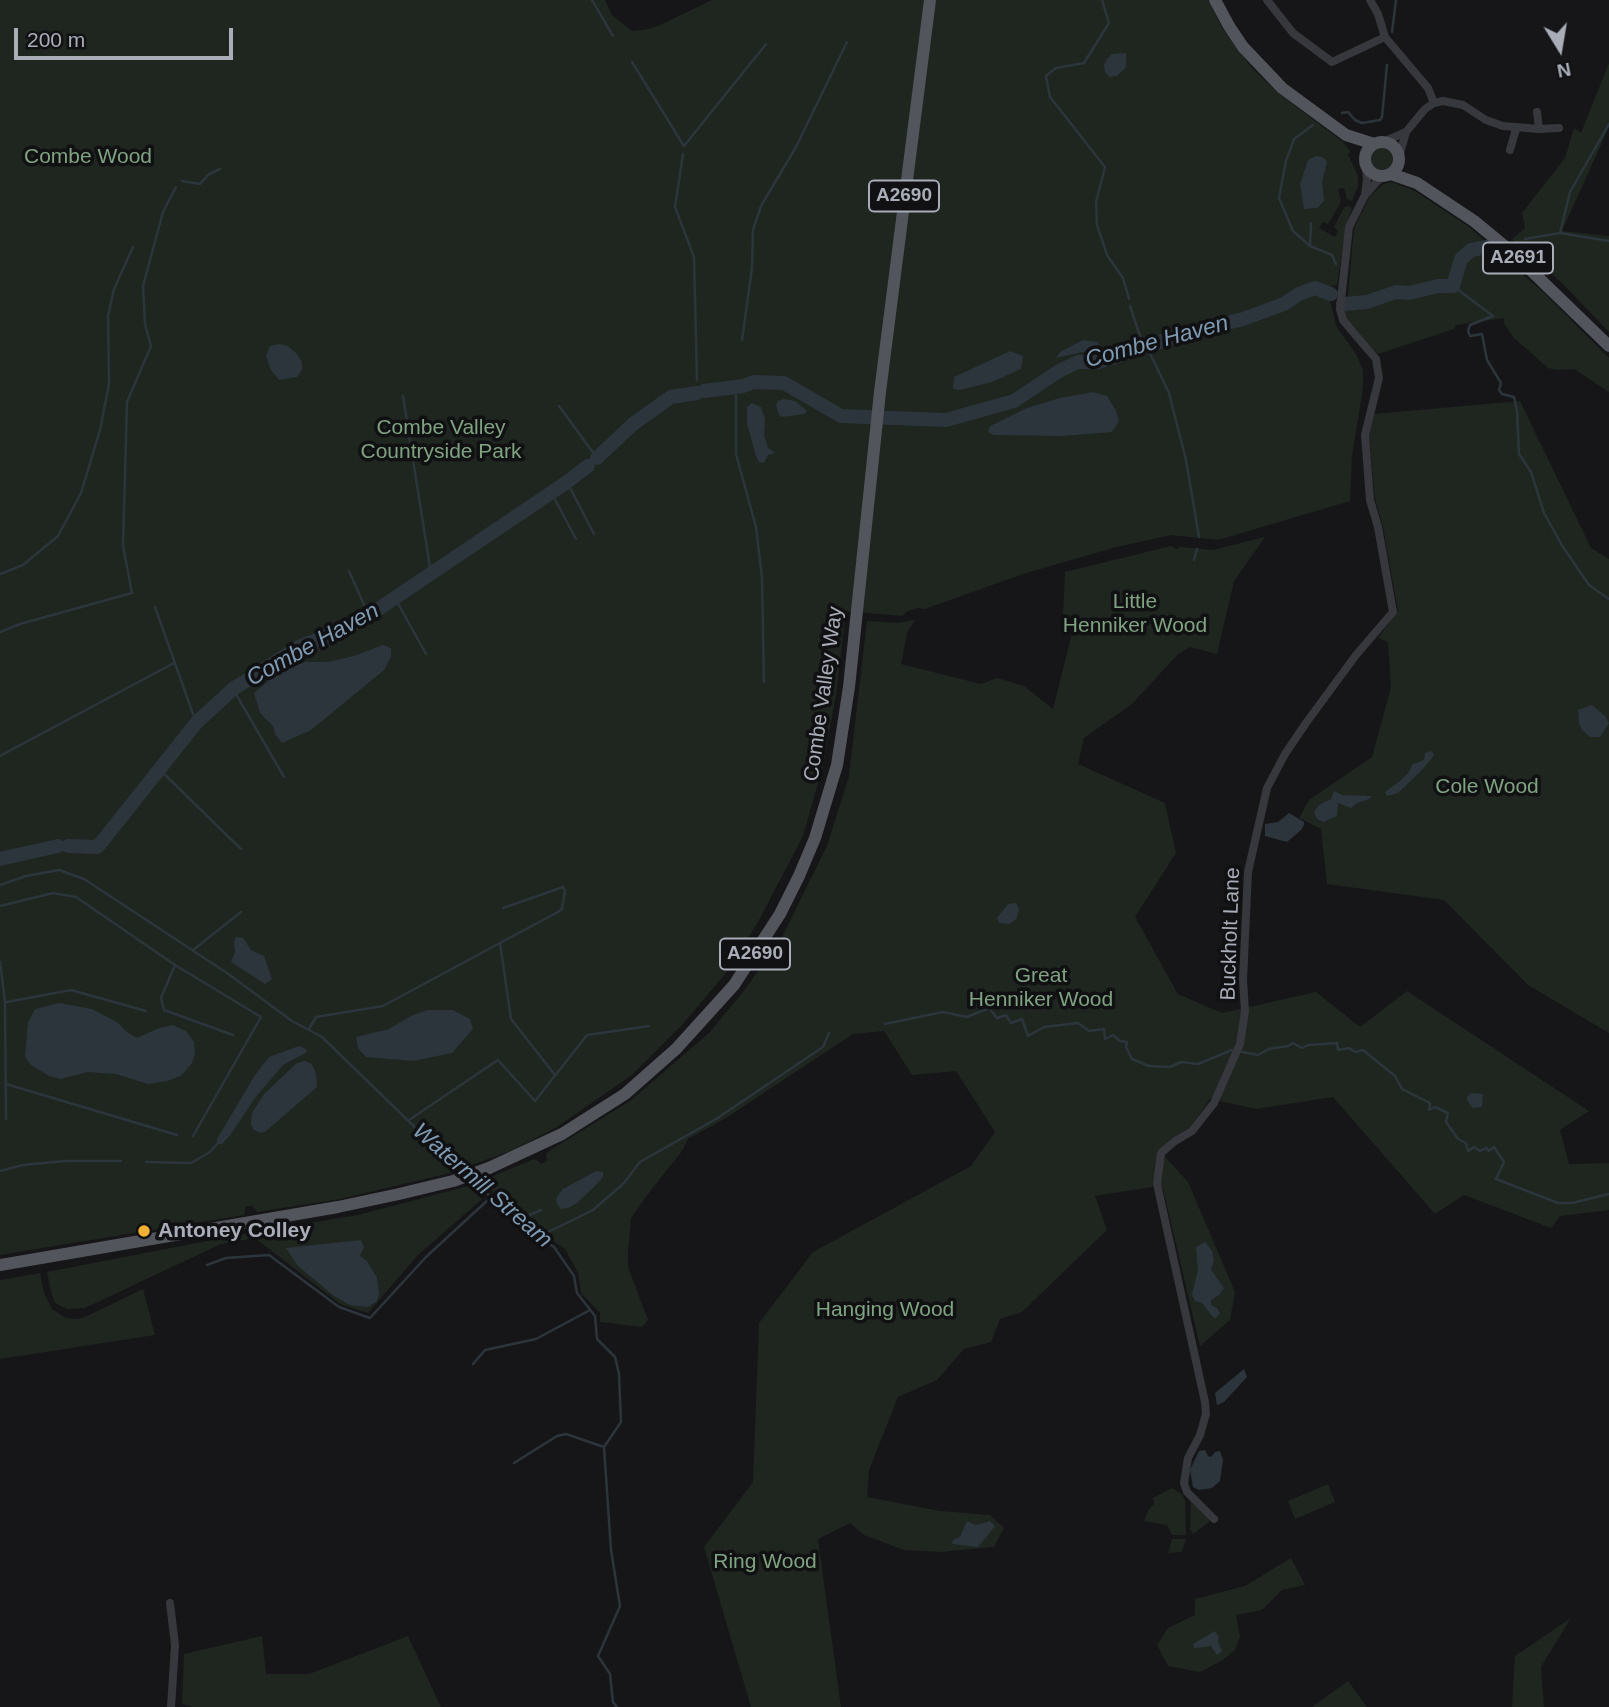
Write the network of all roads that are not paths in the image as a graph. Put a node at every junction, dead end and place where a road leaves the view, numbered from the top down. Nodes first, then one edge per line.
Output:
1 (930, 0) edge
2 (1215, 0) edge
3 (1267, 0) edge
4 (1370, 0) edge
5 (1385, 37) junction
6 (1434, 103) junction
7 (1537, 112) dead end
8 (1559, 128) dead end
9 (1516, 129) junction
10 (1539, 130) junction
11 (1406, 132) junction
12 (1346, 135) junction
13 (1379, 143) junction
14 (1510, 150) dead end
15 (1399, 159) junction
16 (1365, 163) junction
17 (1386, 175) junction
18 (1418, 183) junction
19 (1365, 195) junction
20 (1609, 346) edge
21 (0, 1265) edge
22 (1214, 1519) dead end
23 (170, 1603) dead end
24 (170, 1707) edge

1 - 21 main road, Combe Valley Way / A2690
2 - 12 main road
3 - 5 street
4 - 5 street
5 - 6 street
6 - 9 street
6 - 11 street
7 - 10 street
8 - 10 street
9 - 10 street
9 - 14 street
11 - 13 street
11 - 15 street
12 - 13 main road
12 - 16 main road
13 - 15 main road
13 - 16 main road
15 - 17 main road
15 - 18 main road, A2691
16 - 17 main road
16 - 19 street, Buckholt Lane
17 - 18 main road, A2691
17 - 19 street, Buckholt Lane
18 - 20 main road, A2691
19 - 22 street, Buckholt Lane
23 - 24 street

